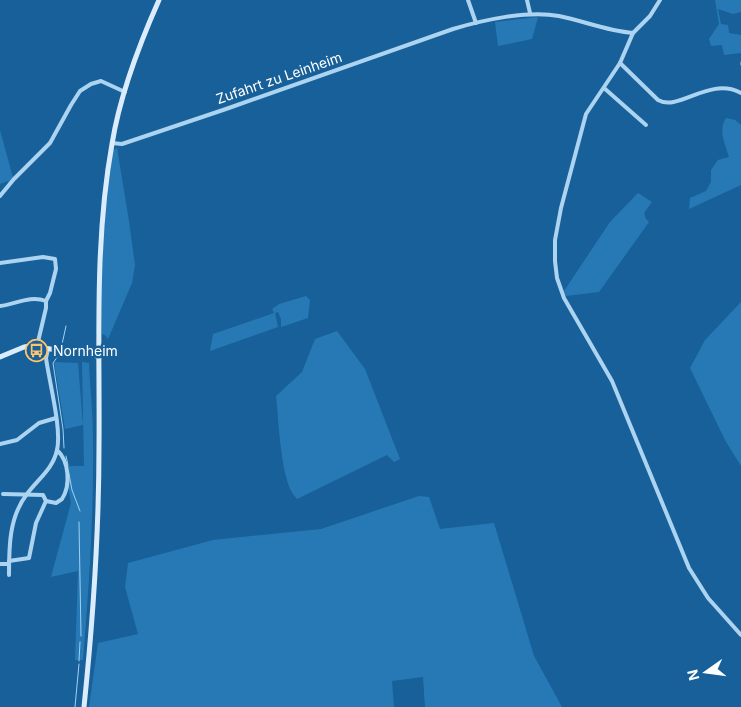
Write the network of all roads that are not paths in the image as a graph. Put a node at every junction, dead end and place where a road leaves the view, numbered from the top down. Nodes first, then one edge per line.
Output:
1 (159, 0) edge
2 (468, 0) edge
3 (527, 0) edge
4 (660, 0) edge
5 (530, 13) junction
6 (476, 23) junction
7 (633, 33) junction
8 (620, 63) junction
9 (604, 88) junction
10 (125, 92) junction
11 (741, 93) edge
12 (646, 125) dead end
13 (112, 143) junction
14 (0, 196) edge
15 (0, 263) edge
16 (46, 301) junction
17 (0, 306) edge
18 (37, 346) junction
19 (48, 349) junction
20 (98, 356) junction
21 (0, 358) edge
22 (56, 418) junction
23 (0, 444) edge
24 (57, 450) junction
25 (3, 494) dead end
26 (27, 494) junction
27 (46, 501) junction
28 (9, 562) junction
29 (0, 564) edge
30 (9, 575) dead end
31 (741, 635) edge
32 (84, 707) edge

1 - 10 main road
2 - 6 street
3 - 5 street
4 - 7 street
5 - 6 street, Zufahrt zu Leinheim
5 - 7 street, Zufahrt zu Leinheim
6 - 13 street, Zufahrt zu Leinheim
7 - 8 street
8 - 9 street
8 - 11 street
9 - 12 street
9 - 31 street
10 - 13 main road
10 - 14 street
13 - 20 main road
15 - 16 street
16 - 17 street
16 - 18 street
18 - 19 main road
18 - 21 main road
19 - 20 main road
19 - 22 street
20 - 32 main road
22 - 23 street
22 - 24 street
24 - 26 street
24 - 27 street
25 - 26 street
26 - 27 street
26 - 28 street
27 - 28 street
28 - 29 street
28 - 30 street

